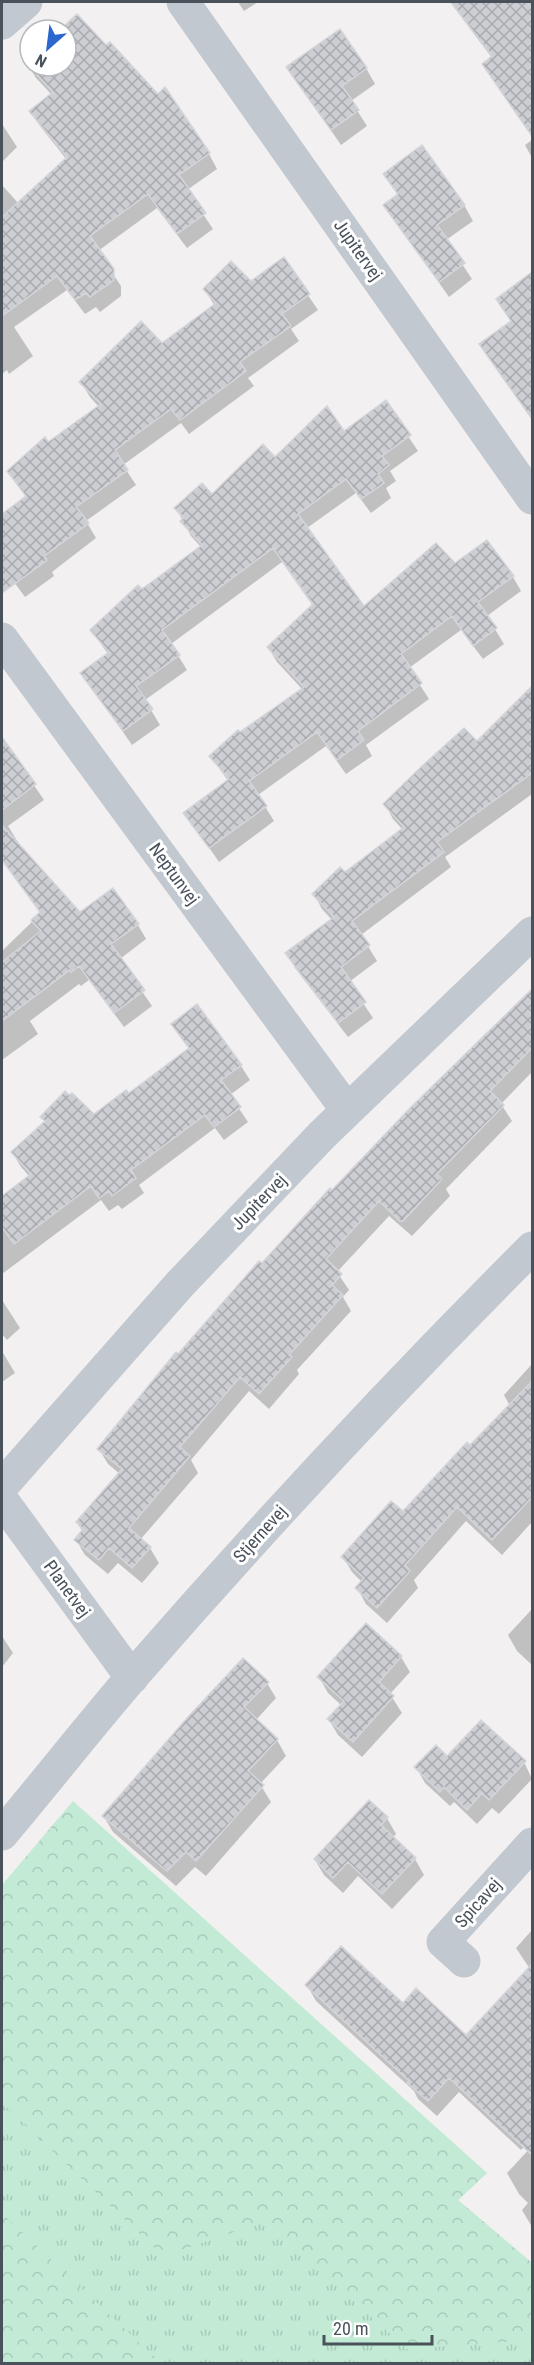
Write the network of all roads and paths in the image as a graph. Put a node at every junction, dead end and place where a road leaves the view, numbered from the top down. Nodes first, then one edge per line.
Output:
1 (26, 2) edge
2 (183, 2) edge
3 (2, 23) edge
4 (532, 498) edge
5 (2, 639) edge
6 (532, 933) edge
7 (347, 1110) junction
8 (532, 1248) edge
9 (2, 1486) edge
10 (2, 1500) edge
11 (132, 1678) junction
12 (2, 1834) edge
13 (532, 1844) edge
14 (464, 1961) dead end

1 - 3 street
2 - 4 street, Jupitervej
5 - 7 street, Neptunvej
6 - 7 street, Jupitervej
7 - 9 street, Jupitervej
8 - 11 street, Stjernevej
10 - 11 street, Planetvej
11 - 12 street, Stjernevej
13 - 14 street, Spicavej

